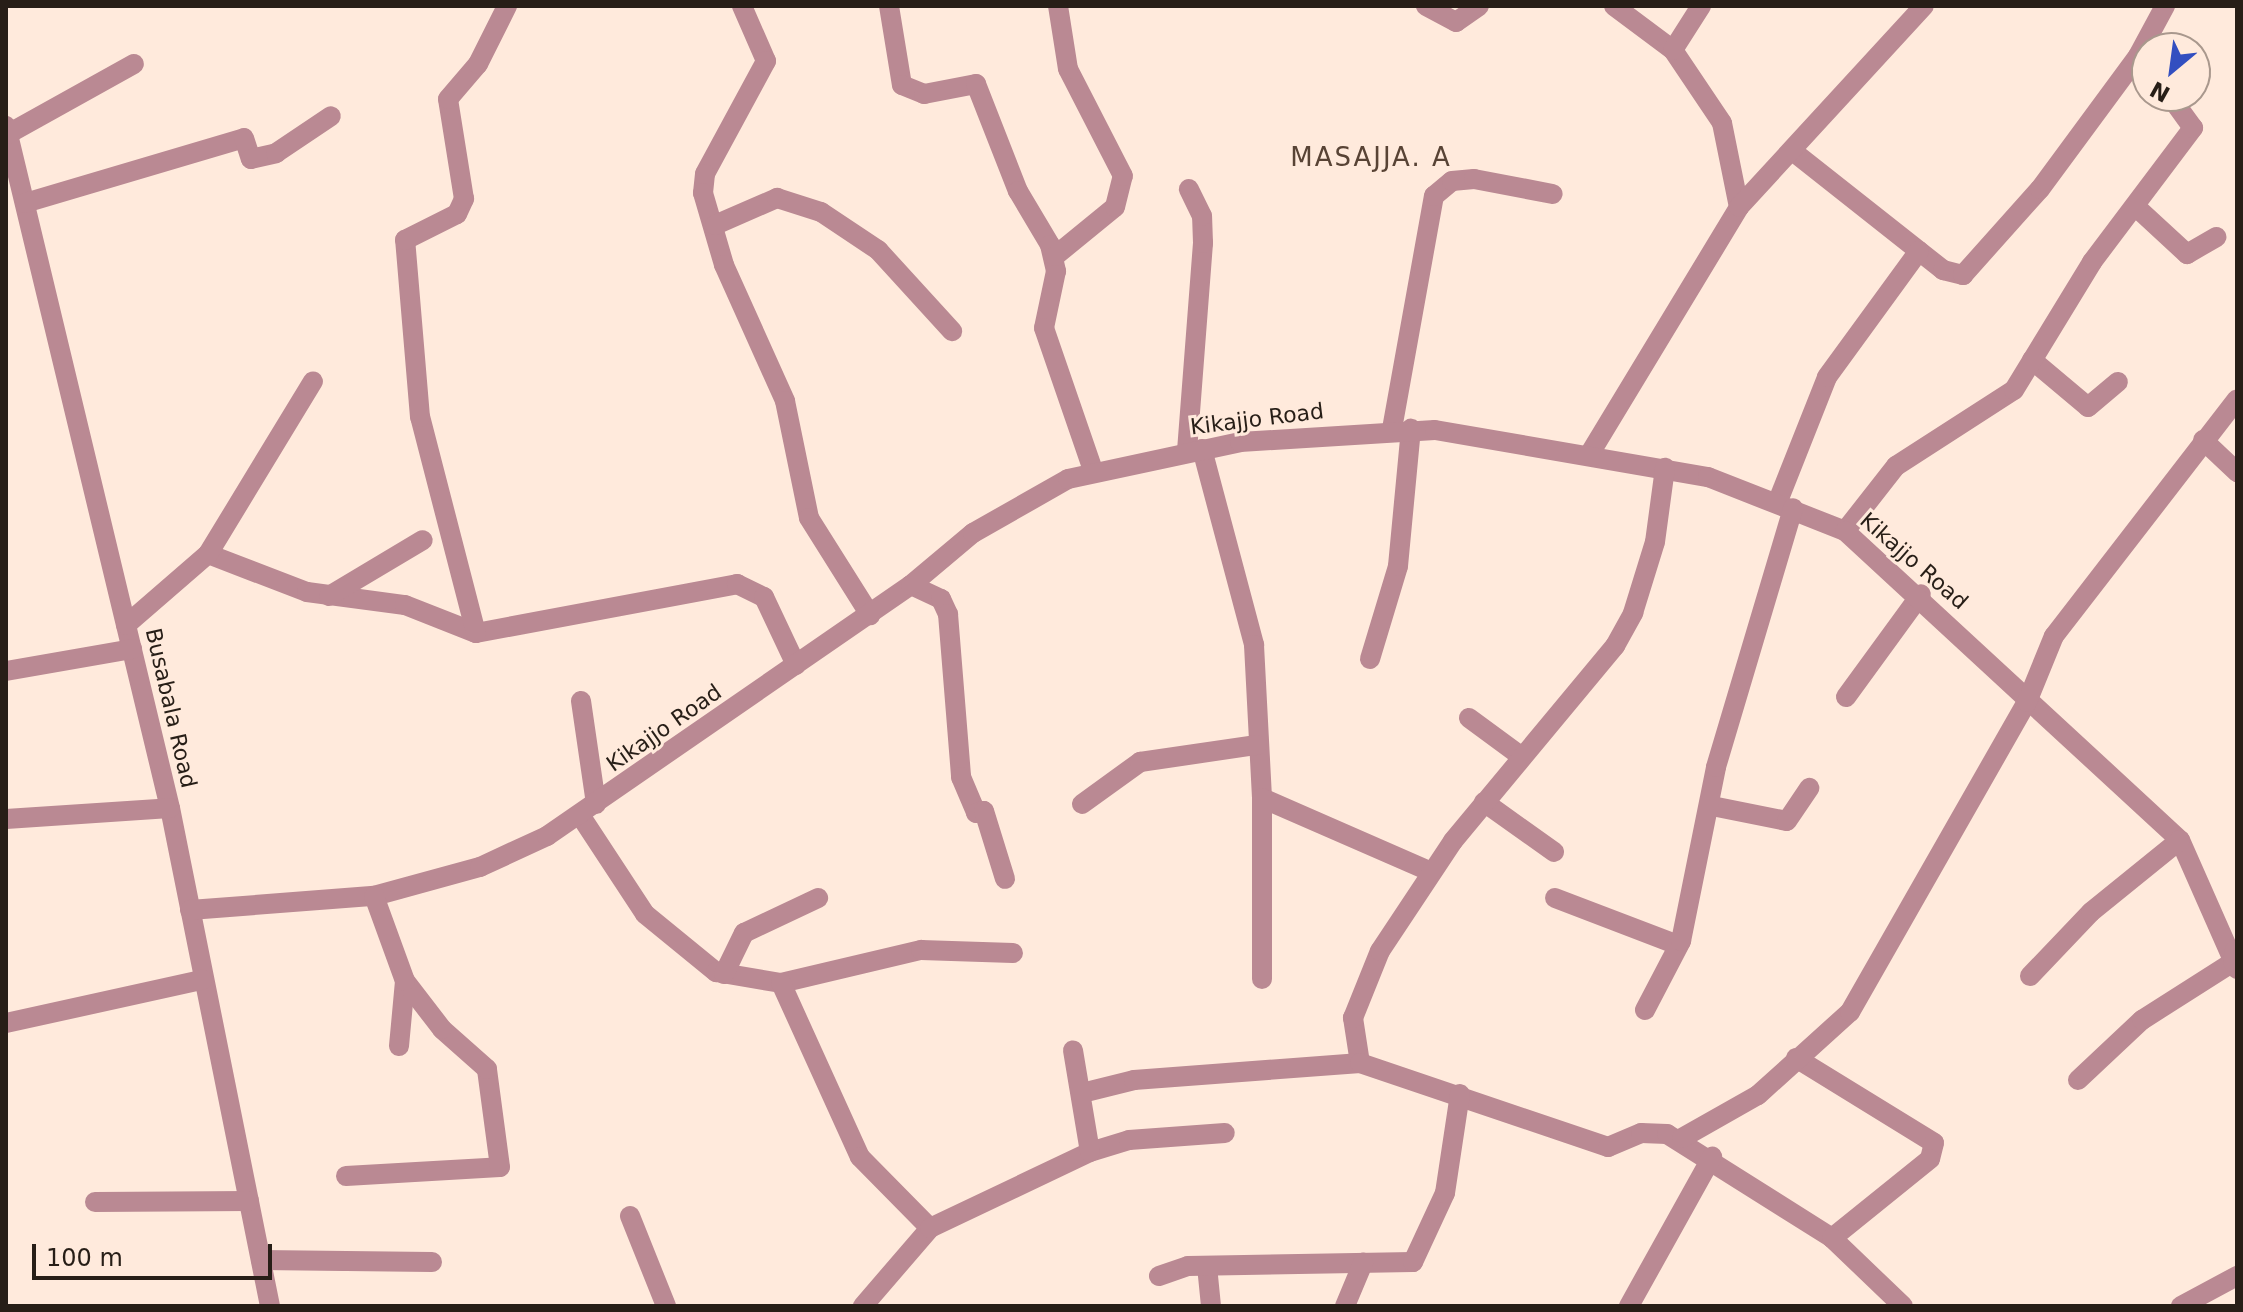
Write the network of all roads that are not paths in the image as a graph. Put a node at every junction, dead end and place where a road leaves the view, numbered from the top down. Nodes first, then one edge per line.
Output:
1 (507, 6) edge
2 (742, 6) edge
3 (889, 6) edge
4 (1058, 6) edge
5 (1426, 6) edge
6 (1479, 6) edge
7 (1614, 6) edge
8 (1701, 6) edge
9 (1924, 6) edge
10 (2165, 6) edge
11 (2154, 32) edge
12 (1673, 50) junction
13 (134, 64) dead end
14 (2131, 74) edge
15 (2182, 112) edge
16 (331, 116) dead end
17 (7, 130) edge
18 (1795, 153) junction
19 (12, 180) edge
20 (1189, 189) dead end
21 (1553, 194) dead end
22 (25, 203) junction
23 (2135, 206) junction
24 (1739, 207) junction
25 (715, 225) junction
26 (2217, 237) dead end
27 (1919, 251) junction
28 (1055, 256) junction
29 (952, 331) dead end
30 (2032, 360) junction
31 (313, 381) dead end
32 (2118, 382) dead end
33 (2237, 399) edge
34 (1401, 429) junction
35 (2203, 440) junction
36 (1195, 450) junction
37 (1589, 455) junction
38 (1665, 468) junction
39 (1093, 470) junction
40 (2237, 472) edge
41 (1786, 504) junction
42 (1845, 531) junction
43 (423, 540) dead end
44 (208, 554) junction
45 (911, 585) junction
46 (1921, 594) junction
47 (329, 596) junction
48 (870, 615) junction
49 (126, 625) junction
50 (476, 633) junction
51 (132, 649) junction
52 (1370, 659) dead end
53 (796, 665) junction
54 (6, 671) edge
55 (1846, 697) dead end
56 (581, 701) dead end
57 (2027, 702) junction
58 (1469, 718) dead end
59 (1257, 745) junction
60 (1522, 757) junction
61 (1809, 788) dead end
62 (1262, 798) junction
63 (1484, 802) junction
64 (1082, 804) dead end
65 (1712, 806) junction
66 (170, 808) junction
67 (588, 810) junction
68 (6, 819) edge
69 (2180, 840) junction
70 (1554, 852) dead end
71 (1431, 872) junction
72 (1005, 879) dead end
73 (374, 896) junction
74 (818, 898) dead end
75 (1555, 898) dead end
76 (190, 910) junction
77 (1678, 945) junction
78 (1013, 953) dead end
79 (2236, 958) edge
80 (724, 974) junction
81 (2030, 976) dead end
82 (1262, 979) dead end
83 (202, 980) junction
84 (405, 981) junction
85 (781, 983) junction
86 (1645, 1010) dead end
87 (6, 1023) edge
88 (399, 1046) dead end
89 (1073, 1050) dead end
90 (1796, 1058) junction
91 (1360, 1063) junction
92 (2078, 1080) dead end
93 (1082, 1093) junction
94 (1460, 1094) junction
95 (1225, 1133) dead end
96 (1682, 1138) junction
97 (1090, 1152) junction
98 (1712, 1157) junction
99 (346, 1176) dead end
100 (249, 1201) junction
101 (95, 1202) dead end
102 (630, 1216) dead end
103 (930, 1228) junction
104 (1832, 1238) junction
105 (261, 1260) junction
106 (432, 1262) dead end
107 (1363, 1263) junction
108 (1207, 1266) junction
109 (1159, 1276) dead end
110 (2237, 1276) edge
111 (270, 1306) edge
112 (666, 1306) edge
113 (863, 1306) edge
114 (1211, 1306) edge
115 (1345, 1306) edge
116 (1629, 1306) edge
117 (1903, 1306) edge
118 (2181, 1306) edge

1 - 50 street
2 - 25 street
3 - 28 street
4 - 28 street
5 - 6 street
7 - 12 street
8 - 12 street
9 - 18 street
10 - 11 street
12 - 24 street
13 - 17 street
14 - 27 street
15 - 23 street
16 - 22 street
17 - 19 street, Busabala Road
18 - 24 street
18 - 27 street
19 - 22 street, Busabala Road
20 - 36 street
21 - 34 street
22 - 49 street, Busabala Road
23 - 26 street
23 - 30 street
24 - 37 street
25 - 29 street
25 - 48 street
27 - 41 street
28 - 39 street
30 - 32 street
30 - 42 street
31 - 44 street
33 - 35 street
34 - 36 street, Kikajjo Road
34 - 37 street, Kikajjo Road
34 - 52 street
35 - 40 street
35 - 57 street
36 - 39 street, Kikajjo Road
36 - 59 street
37 - 38 street, Kikajjo Road
38 - 41 street, Kikajjo Road
38 - 60 street
39 - 45 street, Kikajjo Road
41 - 42 street, Kikajjo Road
41 - 65 street
42 - 46 street, Kikajjo Road
43 - 47 street
44 - 47 street
44 - 49 street
45 - 48 street, Kikajjo Road
45 - 72 street
46 - 55 street
46 - 57 street, Kikajjo Road
47 - 50 street
48 - 53 street, Kikajjo Road
49 - 51 street, Busabala Road
50 - 53 street
51 - 54 street
51 - 66 street, Busabala Road
53 - 67 street, Kikajjo Road
56 - 67 street
57 - 69 street, Kikajjo Road
57 - 90 street
58 - 60 street
59 - 62 street
59 - 64 street
60 - 63 street
61 - 65 street
62 - 71 street
62 - 82 street
63 - 70 street
63 - 71 street
65 - 77 street
66 - 68 street
66 - 76 street, Busabala Road
67 - 73 street, Kikajjo Road
67 - 80 street
69 - 79 street, Kikajjo Road
69 - 81 street
71 - 91 street
73 - 76 street, Kikajjo Road
73 - 84 street
74 - 80 street
75 - 77 street
76 - 83 street, Busabala Road
77 - 86 street
78 - 85 street
79 - 92 street
80 - 85 street
83 - 87 street
83 - 100 street, Busabala Road
84 - 88 street
84 - 99 street
85 - 103 street
89 - 93 street
90 - 96 street
90 - 104 street
91 - 93 street
91 - 94 street
93 - 97 street
94 - 96 street
94 - 107 street
95 - 97 street
96 - 98 street
97 - 103 street
98 - 104 street
98 - 116 street
100 - 101 street
100 - 105 street, Busabala Road
102 - 112 street
103 - 113 street
104 - 117 street
105 - 106 street
105 - 111 street, Busabala Road
107 - 108 street
107 - 115 street
108 - 109 street
108 - 114 street
110 - 118 street

